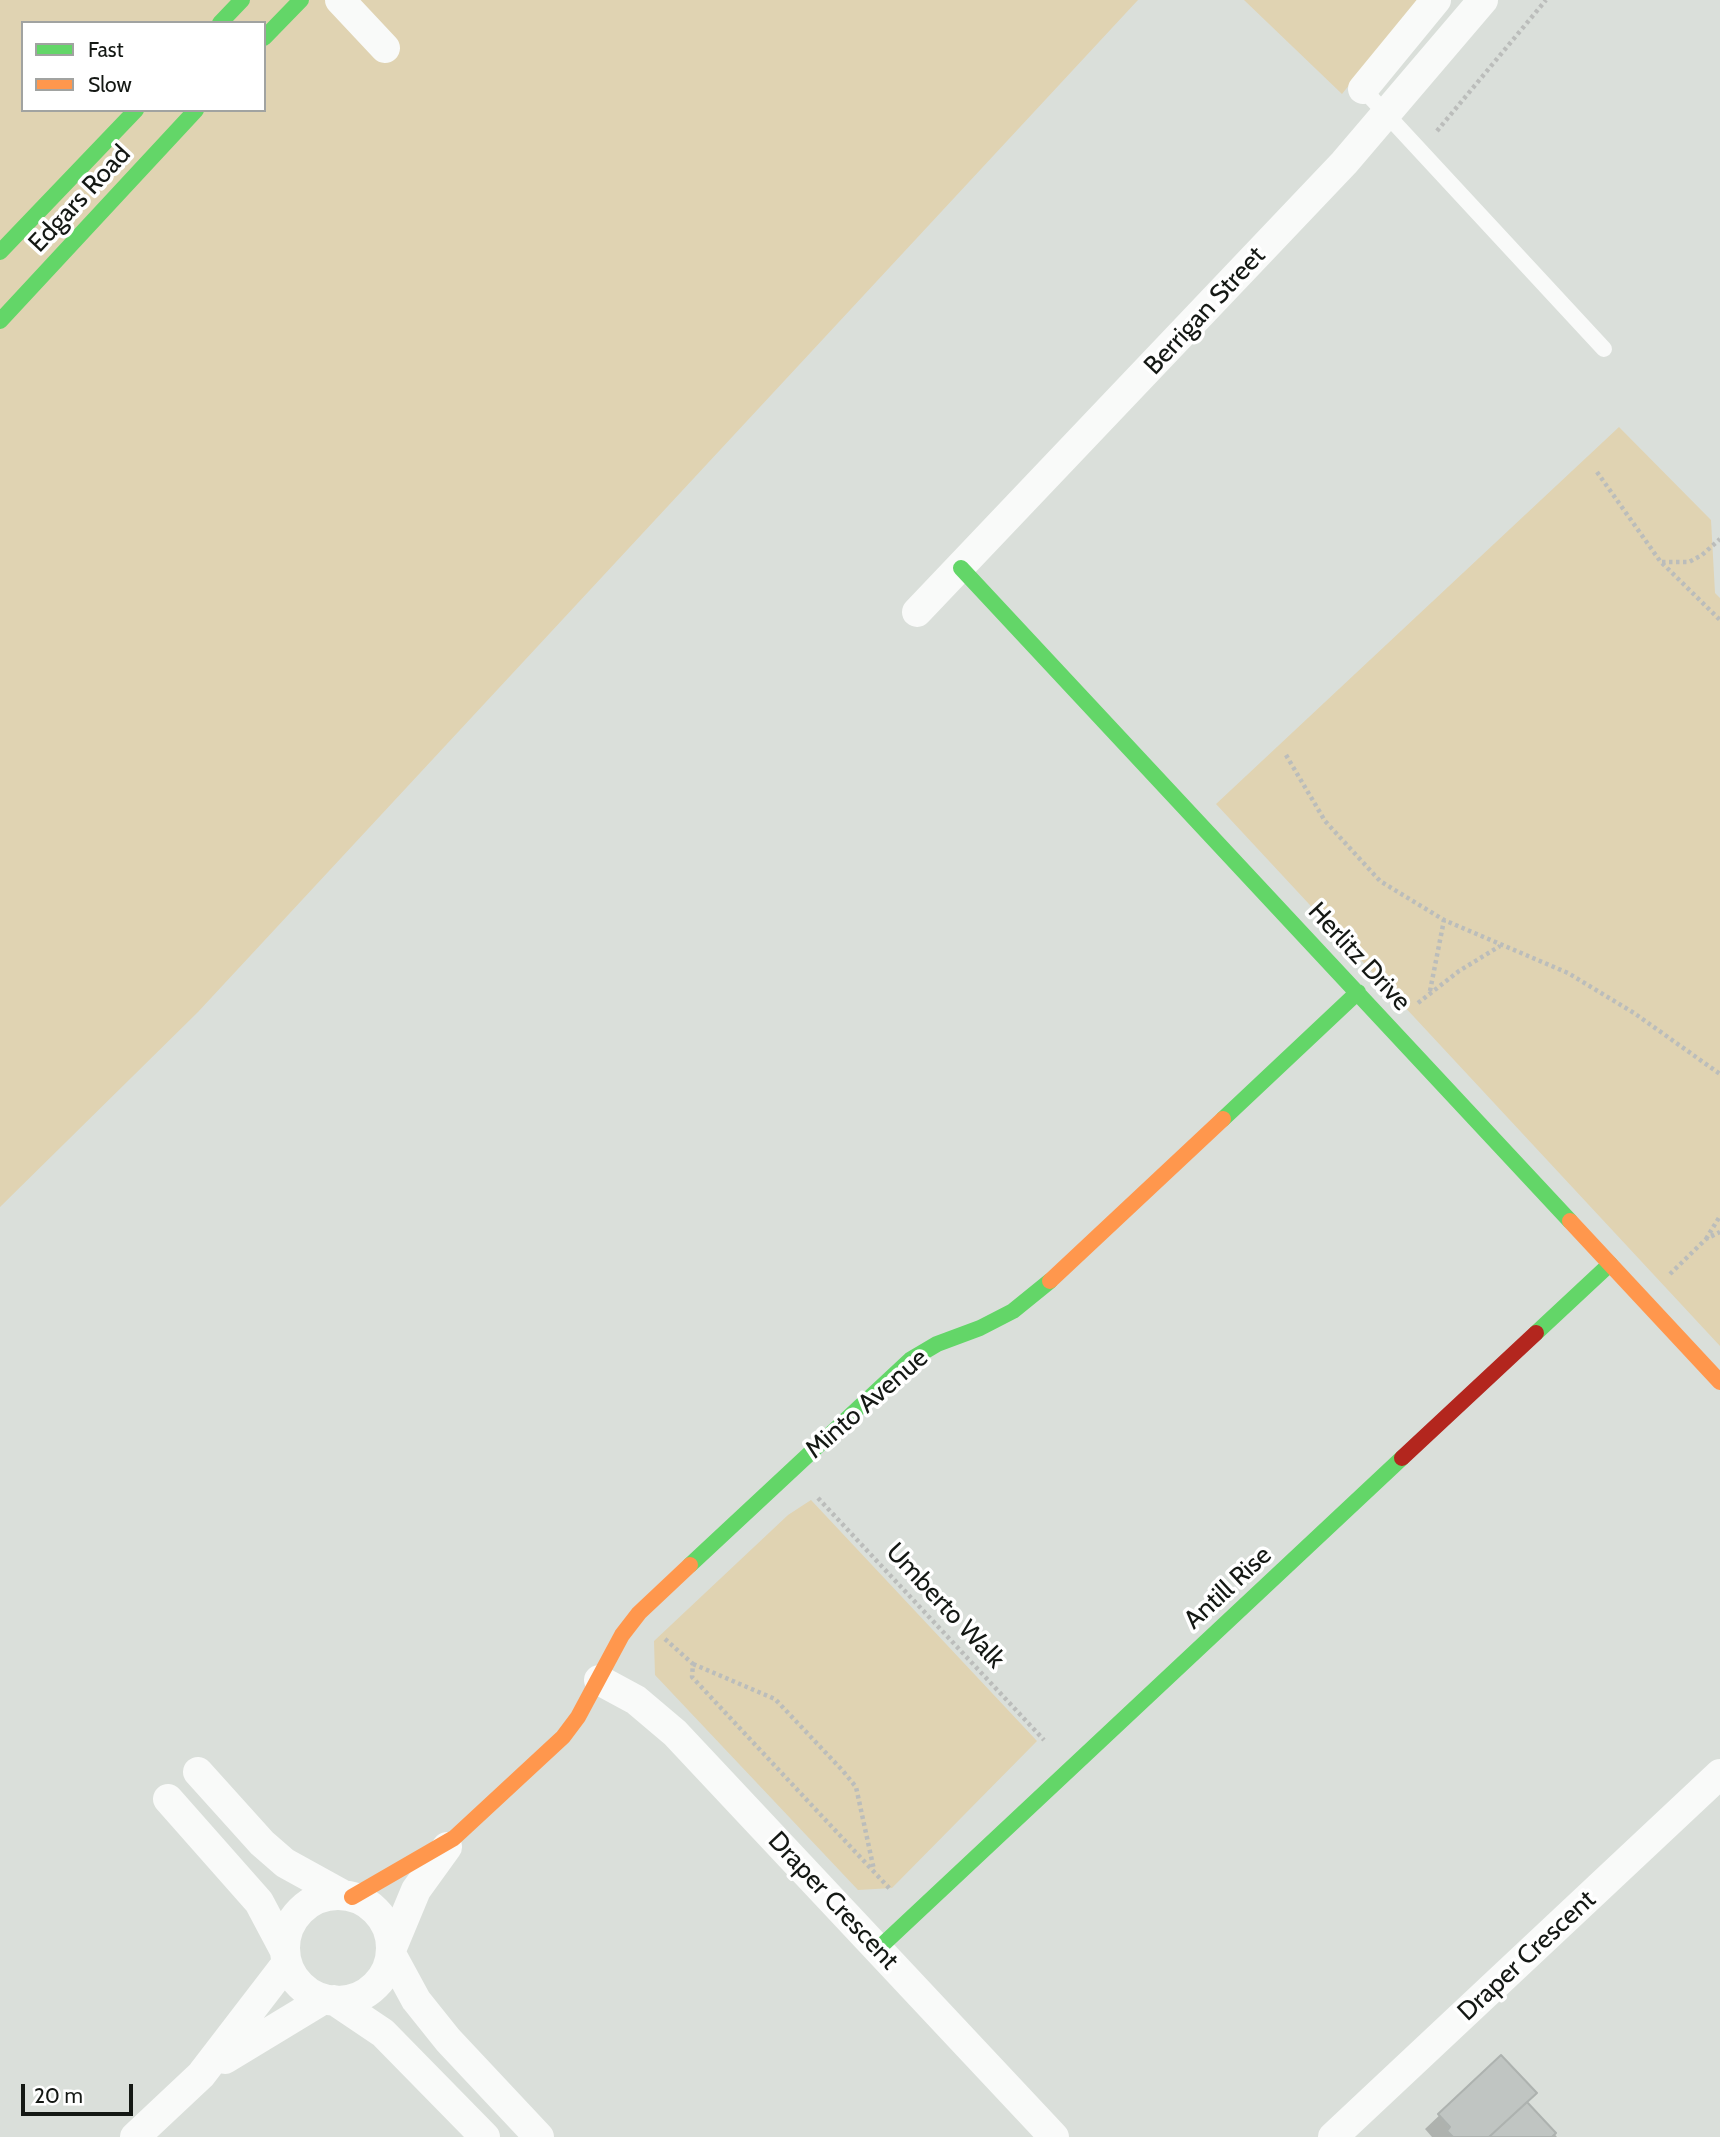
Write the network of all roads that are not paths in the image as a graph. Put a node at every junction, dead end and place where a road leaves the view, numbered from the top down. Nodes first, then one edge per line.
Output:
1 (242, 0) edge
2 (301, 0) edge
3 (340, 0) edge
4 (1436, 0) edge
5 (1483, 0) edge
6 (222, 21) edge
7 (266, 36) edge
8 (385, 48) dead end
9 (1363, 89) joint
10 (134, 112) edge
11 (194, 112) edge
12 (1388, 115) junction
13 (0, 253) edge
14 (0, 321) edge
15 (1604, 349) dead end
16 (961, 568) junction
17 (917, 612) dead end
18 (1359, 992) junction
19 (1610, 1264) junction
20 (1720, 1382) edge
21 (599, 1680) junction
22 (198, 1772) dead end
23 (1720, 1774) edge
24 (168, 1799) dead end
25 (454, 1838) junction
26 (348, 1896) junction
27 (878, 1948) junction
28 (391, 1952) junction
29 (286, 1957) junction
30 (329, 1999) junction
31 (201, 2075) junction
32 (1353, 2131) edge
33 (135, 2137) edge
34 (485, 2137) edge
35 (539, 2137) edge
36 (1054, 2137) edge

1 - 6 street
2 - 7 street
3 - 8 street
4 - 9 street
5 - 12 street, Berrigan Street
9 - 12 lane
10 - 13 street, Edgars Road
11 - 14 street, Edgars Road
12 - 15 lane
12 - 16 street, Berrigan Street
16 - 17 street, Berrigan Street
16 - 18 street, Herlitz Drive
18 - 19 street, Herlitz Drive
18 - 21 street, Minto Avenue
19 - 20 street, Herlitz Drive
19 - 27 street, Antill Rise
21 - 25 street, Minto Avenue
21 - 27 street, Draper Crescent
22 - 26 street
23 - 32 street, Draper Crescent
24 - 29 street
25 - 26 street, Minto Avenue
25 - 28 street, Minto Avenue
26 - 28 street
26 - 29 street
27 - 36 street, Draper Crescent
28 - 30 street
28 - 35 street
29 - 30 street
29 - 31 street
30 - 31 street
30 - 34 street
31 - 33 street

